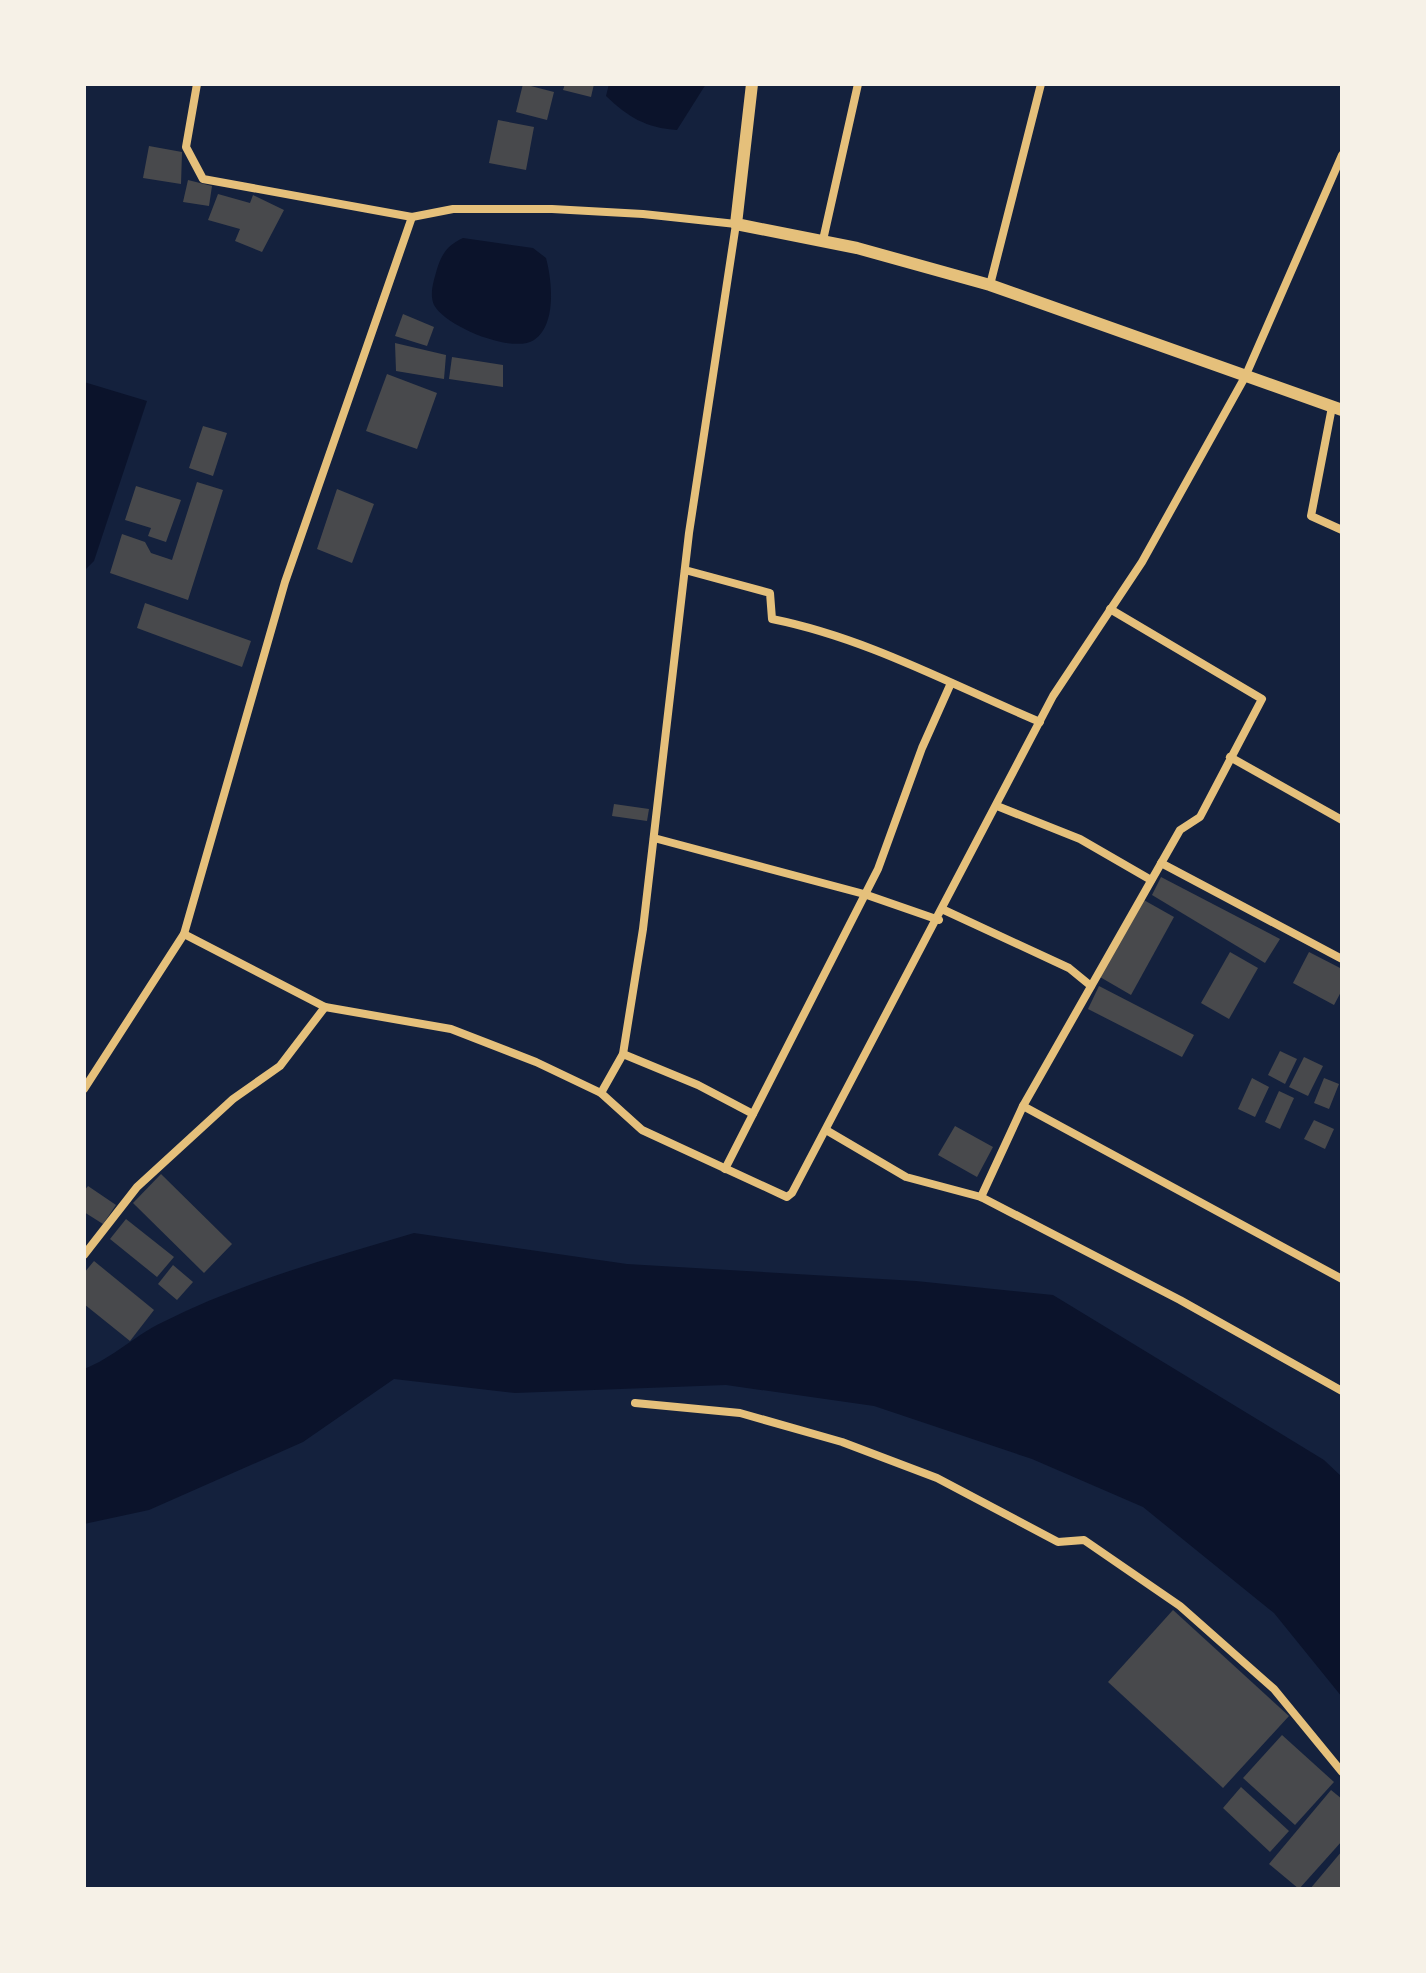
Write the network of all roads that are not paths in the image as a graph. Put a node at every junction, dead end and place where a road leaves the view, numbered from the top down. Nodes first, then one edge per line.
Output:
1 (197, 84) edge
2 (752, 84) edge
3 (858, 84) edge
4 (1041, 84) edge
5 (1342, 155) edge
6 (412, 217) junction
7 (736, 224) junction
8 (823, 240) junction
9 (990, 285) junction
10 (1245, 377) junction
11 (1337, 409) edge
12 (1342, 530) edge
13 (685, 570) junction
14 (1110, 609) junction
15 (951, 683) junction
16 (1040, 722) junction
17 (1230, 757) junction
18 (997, 806) junction
19 (1342, 820) edge
20 (654, 838) junction
21 (1161, 863) junction
22 (1151, 880) junction
23 (864, 894) junction
24 (944, 910) junction
25 (939, 920) junction
26 (184, 934) junction
27 (1342, 959) edge
28 (1091, 986) junction
29 (325, 1007) junction
30 (623, 1054) junction
31 (84, 1089) edge
32 (601, 1093) junction
33 (1023, 1106) junction
34 (753, 1114) junction
35 (826, 1130) junction
36 (725, 1169) junction
37 (981, 1197) junction
38 (84, 1255) edge
39 (1342, 1279) edge
40 (1342, 1391) edge
41 (635, 1403) dead end
42 (1342, 1772) edge

1 - 6 street
2 - 7 main road
3 - 8 street
4 - 9 street
5 - 10 street
6 - 7 street
6 - 26 street
7 - 8 main road
7 - 13 street
8 - 9 main road
9 - 10 main road
10 - 11 main road
10 - 14 street
11 - 12 street
13 - 15 street
13 - 20 street
14 - 16 street
14 - 17 street
15 - 16 street
15 - 23 street
16 - 18 street
17 - 19 street
17 - 21 street
18 - 22 street
18 - 24 street
20 - 23 street
20 - 30 street
21 - 22 street
21 - 27 street
22 - 28 street
23 - 25 street
23 - 34 street
24 - 25 street
24 - 28 street
25 - 35 street
26 - 29 street
26 - 31 street
28 - 33 street
29 - 32 street
29 - 38 street
30 - 32 street
30 - 34 street
32 - 36 street
33 - 37 street
33 - 39 street
34 - 36 street
35 - 36 street
35 - 37 street
37 - 40 street
41 - 42 street

